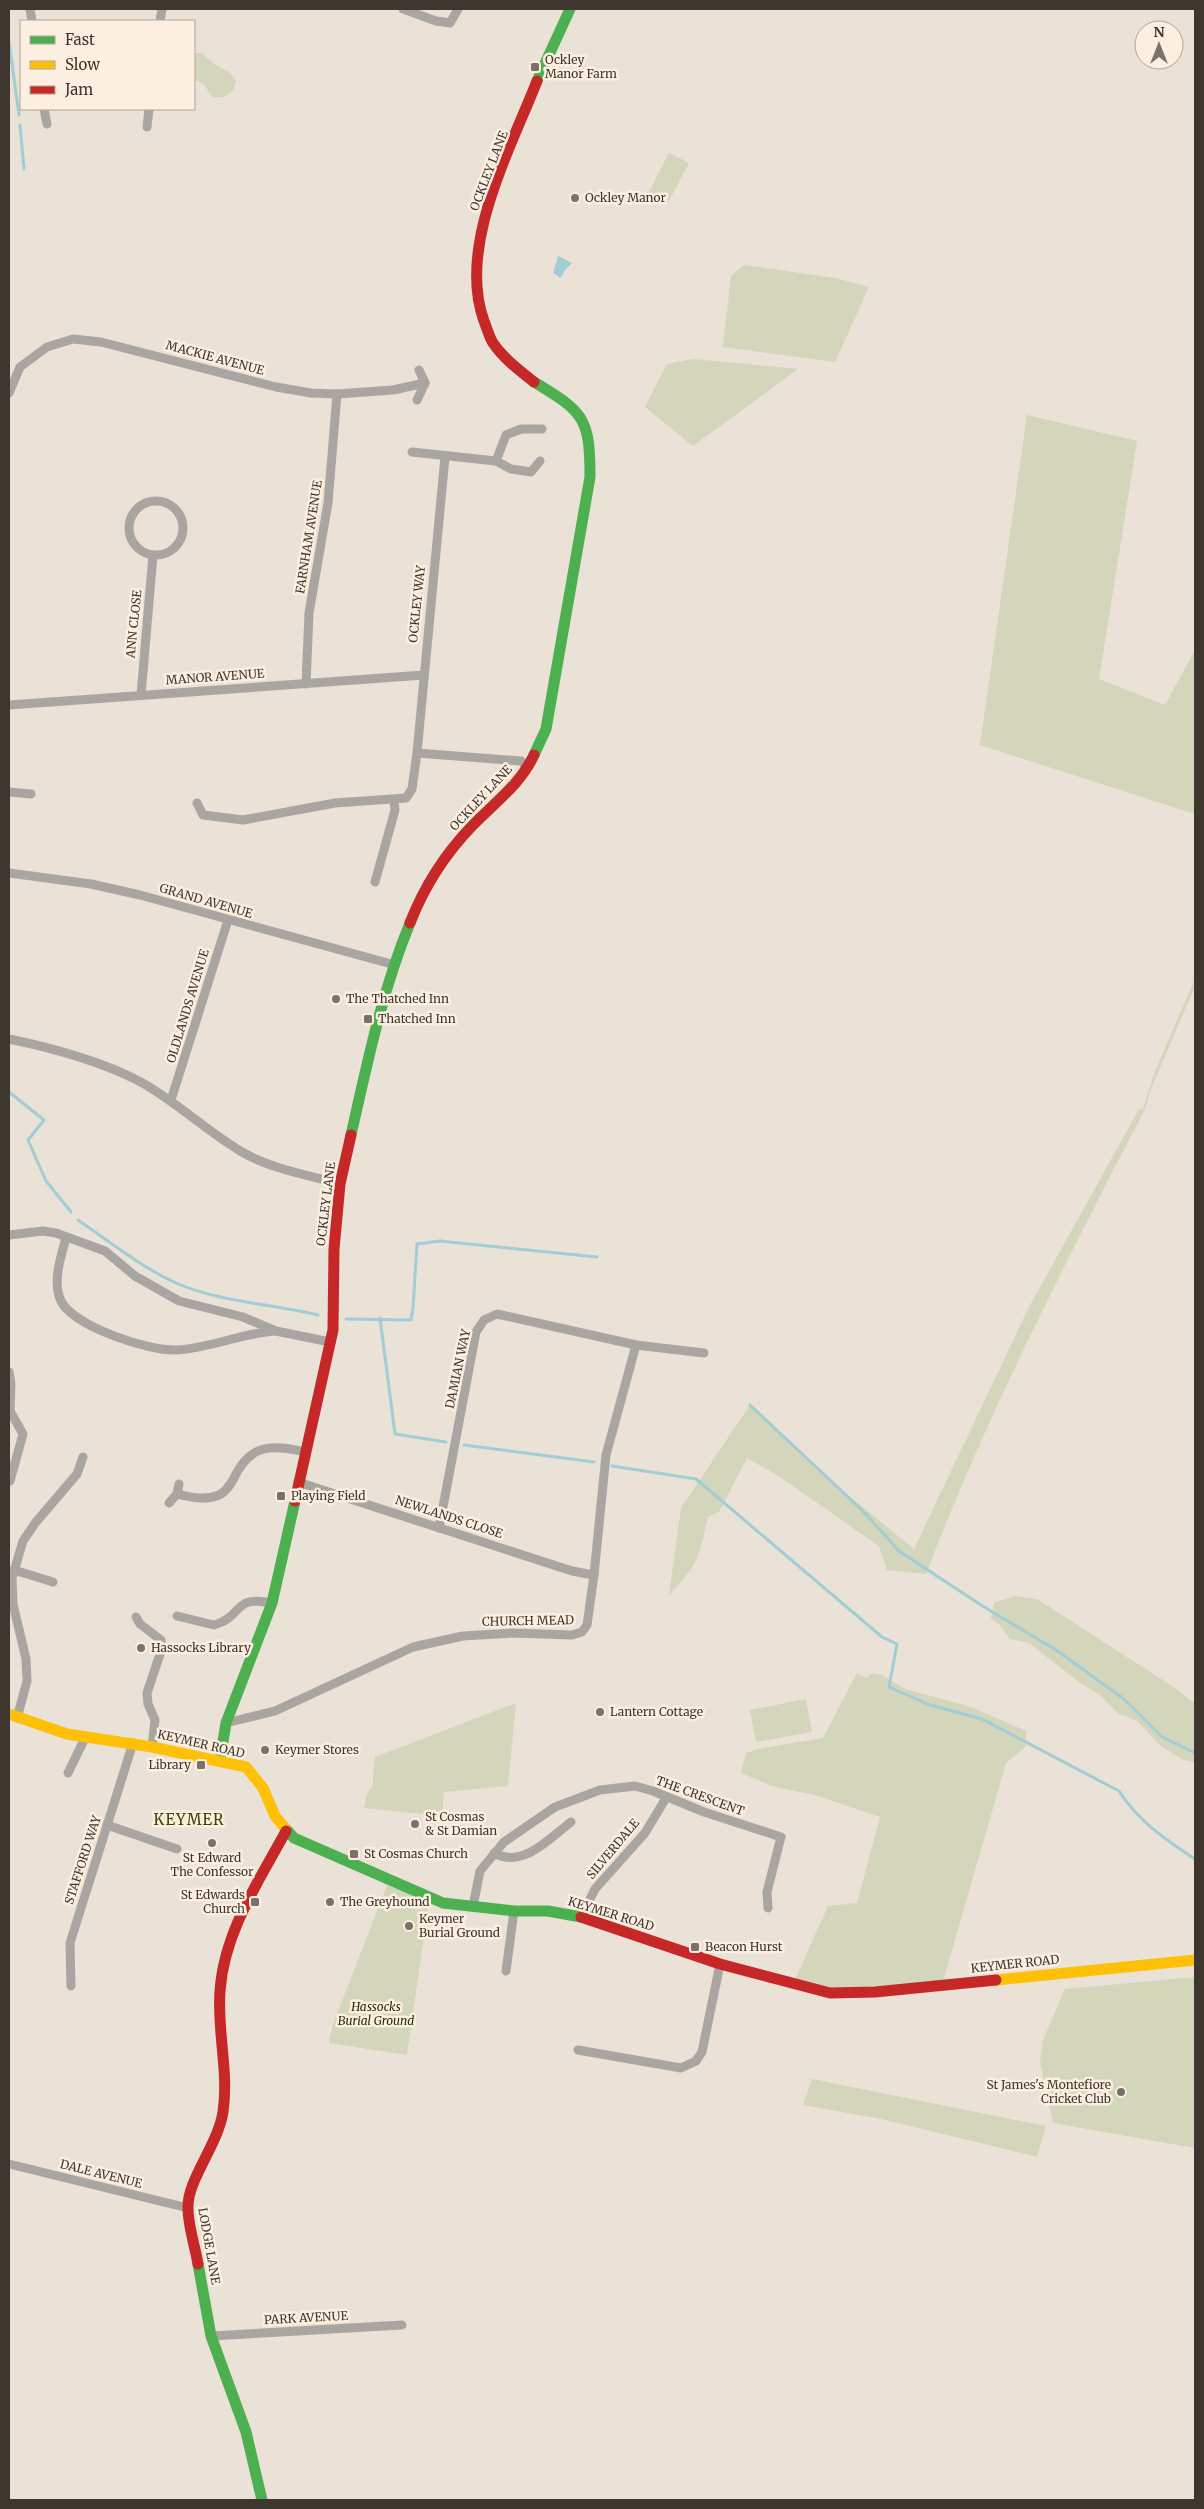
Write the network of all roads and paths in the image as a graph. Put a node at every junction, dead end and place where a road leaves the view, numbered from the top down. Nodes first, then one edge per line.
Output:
1 (404, 9) edge
2 (458, 9) edge
3 (570, 9) edge
4 (44, 110) edge
5 (149, 110) edge
6 (47, 124) dead end
7 (147, 127) dead end
8 (419, 370) dead end
9 (425, 383) junction
10 (9, 393) edge
11 (337, 394) junction
12 (417, 400) dead end
13 (542, 429) dead end
14 (412, 452) dead end
15 (445, 457) junction
16 (496, 461) junction
17 (540, 461) dead end
18 (153, 555) junction
19 (424, 676) junction
20 (306, 684) junction
21 (140, 695) junction
22 (9, 705) edge
23 (417, 754) junction
24 (528, 767) junction
25 (9, 792) edge
26 (31, 794) dead end
27 (394, 801) junction
28 (197, 803) dead end
29 (9, 873) edge
30 (375, 882) dead end
31 (228, 920) junction
32 (394, 965) junction
33 (9, 1039) edge
34 (171, 1100) junction
35 (340, 1184) junction
36 (9, 1235) edge
37 (66, 1238) junction
38 (276, 1331) junction
39 (330, 1342) junction
40 (636, 1344) junction
41 (704, 1353) dead end
42 (9, 1372) edge
43 (305, 1452) junction
44 (83, 1457) dead end
45 (10, 1481) edge
46 (298, 1482) junction
47 (179, 1484) dead end
48 (177, 1494) junction
49 (169, 1503) dead end
50 (439, 1528) junction
51 (14, 1570) junction
52 (594, 1575) junction
53 (53, 1582) dead end
54 (272, 1603) junction
55 (177, 1616) dead end
56 (136, 1617) dead end
57 (13, 1716) edge
58 (226, 1723) junction
59 (85, 1738) junction
60 (133, 1743) junction
61 (152, 1746) junction
62 (220, 1760) junction
63 (68, 1773) dead end
64 (666, 1798) junction
65 (571, 1822) dead end
66 (107, 1825) junction
67 (286, 1831) junction
68 (177, 1850) dead end
69 (494, 1853) junction
70 (473, 1906) junction
71 (768, 1908) dead end
72 (514, 1911) junction
73 (581, 1917) junction
74 (1195, 1960) edge
75 (720, 1964) junction
76 (506, 1971) dead end
77 (71, 1986) dead end
78 (578, 2050) dead end
79 (9, 2164) edge
80 (188, 2208) junction
81 (402, 2326) dead end
82 (211, 2336) junction
83 (262, 2500) edge

1 - 2 street
3 - 24 street, OCKLEY LANE
4 - 6 street
5 - 7 street
8 - 9 street
9 - 11 street, MACKIE AVENUE
9 - 12 street
10 - 11 street, MACKIE AVENUE
11 - 20 street, FARNHAM AVENUE
13 - 16 street
14 - 15 street
15 - 16 street
15 - 19 street, OCKLEY WAY
16 - 17 street
18 - 18 street
18 - 21 street, ANN CLOSE
19 - 20 street, MANOR AVENUE
19 - 23 street, OCKLEY WAY
20 - 21 street, MANOR AVENUE
21 - 22 street, MANOR AVENUE
23 - 24 street
23 - 27 street, OCKLEY WAY
24 - 32 street, OCKLEY LANE
25 - 26 street
27 - 28 street
27 - 30 street
29 - 31 street, GRAND AVENUE
31 - 32 street, GRAND AVENUE
31 - 34 street, OLDLANDS AVENUE
32 - 35 street, OCKLEY LANE
33 - 34 street
34 - 35 street
35 - 39 street, OCKLEY LANE
36 - 37 street
37 - 38 street
37 - 38 street
38 - 39 street
39 - 43 street, OCKLEY LANE
40 - 41 street, DAMIAN WAY
40 - 50 street, DAMIAN WAY
40 - 52 street, CHURCH MEAD
42 - 45 street
43 - 46 street, OCKLEY LANE
43 - 48 street
44 - 51 street
46 - 50 street, NEWLANDS CLOSE
46 - 54 street, OCKLEY LANE
47 - 48 street
48 - 49 street
50 - 52 street, NEWLANDS CLOSE
51 - 53 street
51 - 57 street
52 - 58 street, CHURCH MEAD
54 - 55 street
54 - 58 street, OCKLEY LANE
56 - 61 street
57 - 59 street, KEYMER ROAD
58 - 62 street, OCKLEY LANE
59 - 60 street, KEYMER ROAD
59 - 63 street
60 - 61 street, KEYMER ROAD
60 - 66 street, STAFFORD WAY
61 - 62 street, KEYMER ROAD
62 - 67 street, KEYMER ROAD
64 - 69 street, THE CRESCENT
64 - 71 street, THE CRESCENT
64 - 73 street, SILVERDALE
65 - 69 street
66 - 68 street
66 - 77 street, STAFFORD WAY
67 - 70 street, KEYMER ROAD
67 - 80 street, LODGE LANE
69 - 70 street, THE CRESCENT
70 - 72 street, KEYMER ROAD
72 - 73 street, KEYMER ROAD
72 - 76 street
73 - 75 street, KEYMER ROAD
74 - 75 street, KEYMER ROAD
75 - 78 street
79 - 80 street, DALE AVENUE
80 - 82 street, LODGE LANE
81 - 82 street, PARK AVENUE
82 - 83 street, LODGE LANE

